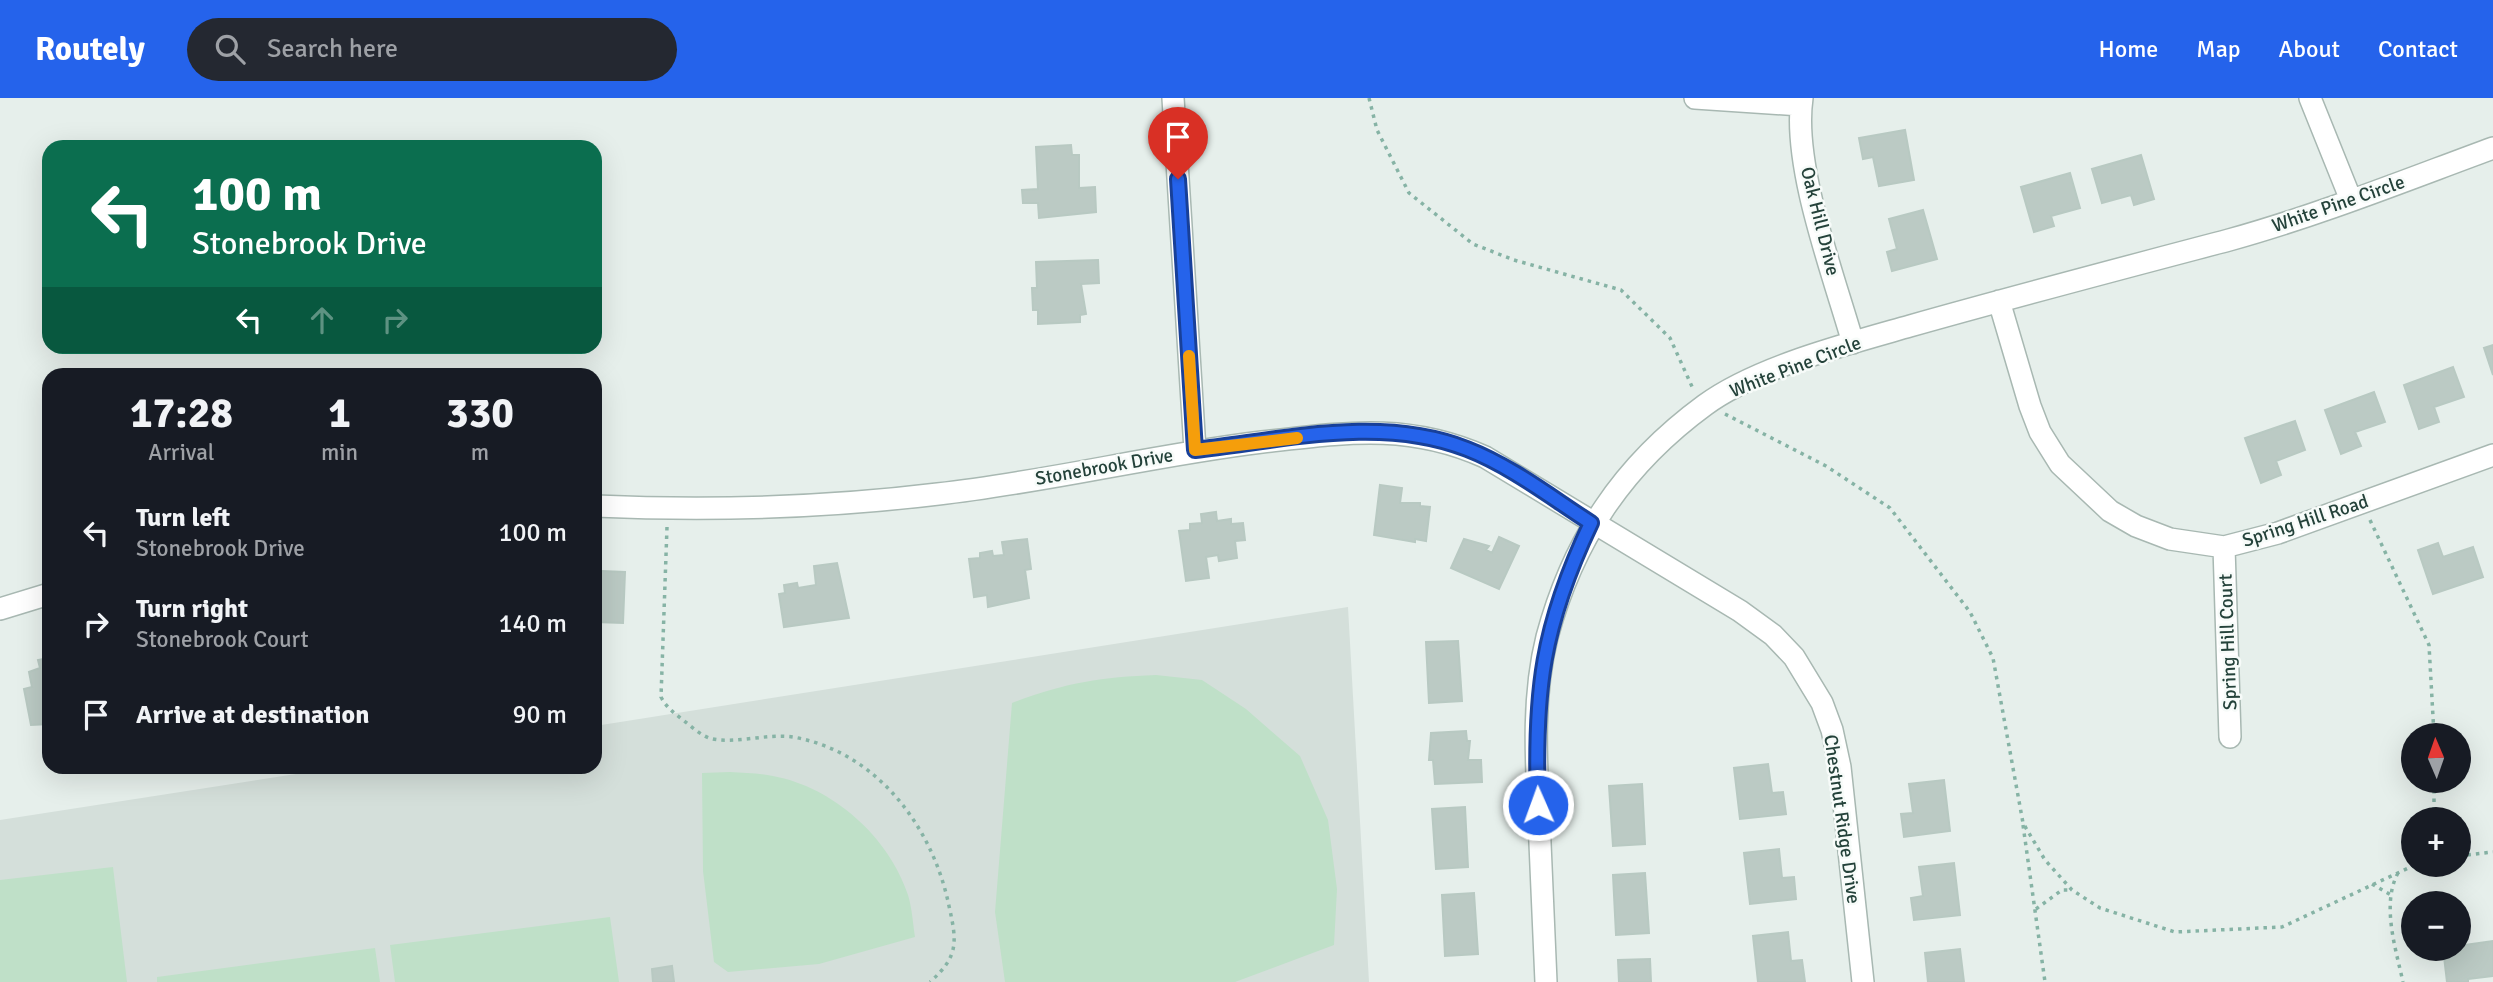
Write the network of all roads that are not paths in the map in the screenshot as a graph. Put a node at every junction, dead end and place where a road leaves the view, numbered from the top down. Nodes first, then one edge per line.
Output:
1 (1173, 98) edge
2 (1695, 98) edge
3 (2310, 98) edge
4 (1802, 101) edge
5 (2493, 148) edge
6 (2351, 200) junction
7 (1998, 301) junction
8 (1853, 343) junction
9 (1195, 450) junction
10 (2493, 455) edge
11 (602, 506) edge
12 (1591, 523) junction
13 (2224, 547) junction
14 (42, 596) edge
15 (0, 609) edge
16 (2230, 737) dead end
17 (1546, 982) edge
18 (1863, 982) edge

1 - 9 street
2 - 4 street
3 - 6 street
4 - 8 street, Oak Hill Drive
5 - 6 street, White Pine Circle
6 - 7 street, White Pine Circle
7 - 8 street, White Pine Circle
7 - 13 street, Spring Hill Road
8 - 12 street, White Pine Circle
9 - 11 street, Stonebrook Drive
9 - 12 street, Stonebrook Drive
10 - 13 street, Spring Hill Road
12 - 17 street, White Pine Circle
12 - 18 street, Chestnut Ridge Drive
13 - 16 street, Spring Hill Court
14 - 15 street

